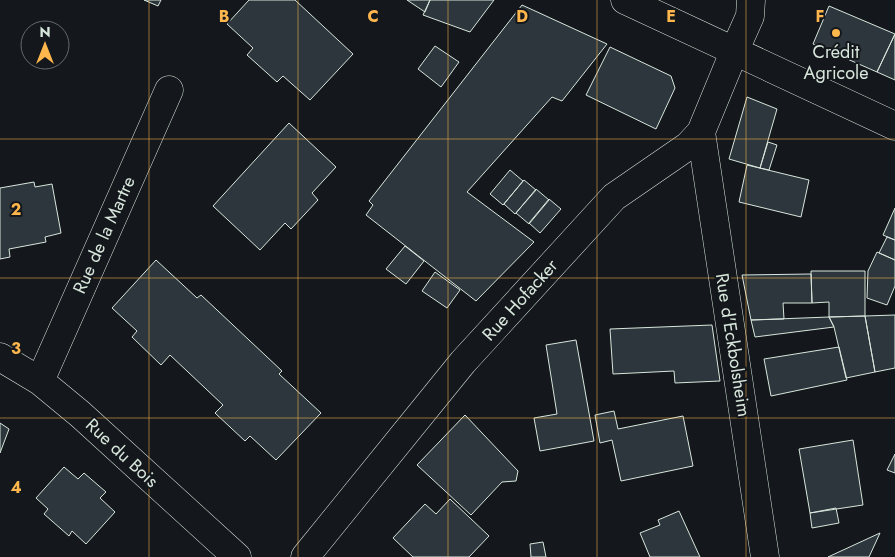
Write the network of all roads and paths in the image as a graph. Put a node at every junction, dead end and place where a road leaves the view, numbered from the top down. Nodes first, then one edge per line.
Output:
1 (626, 0) edge
2 (751, 0) edge
3 (734, 52) junction
4 (169, 90) dead end
5 (895, 126) edge
6 (701, 132) junction
7 (0, 357) edge
8 (40, 381) junction
9 (237, 557) edge
10 (305, 557) edge
11 (765, 557) edge

1 - 3 street
2 - 3 street, Rue Hofacker
3 - 5 street
3 - 6 street, Rue Hofacker
4 - 8 street, Rue de la Martre
6 - 10 street, Rue Hofacker
6 - 11 street, Rue d'Eckbolsheim
7 - 8 street, Rue du Bois
8 - 9 street, Rue du Bois

